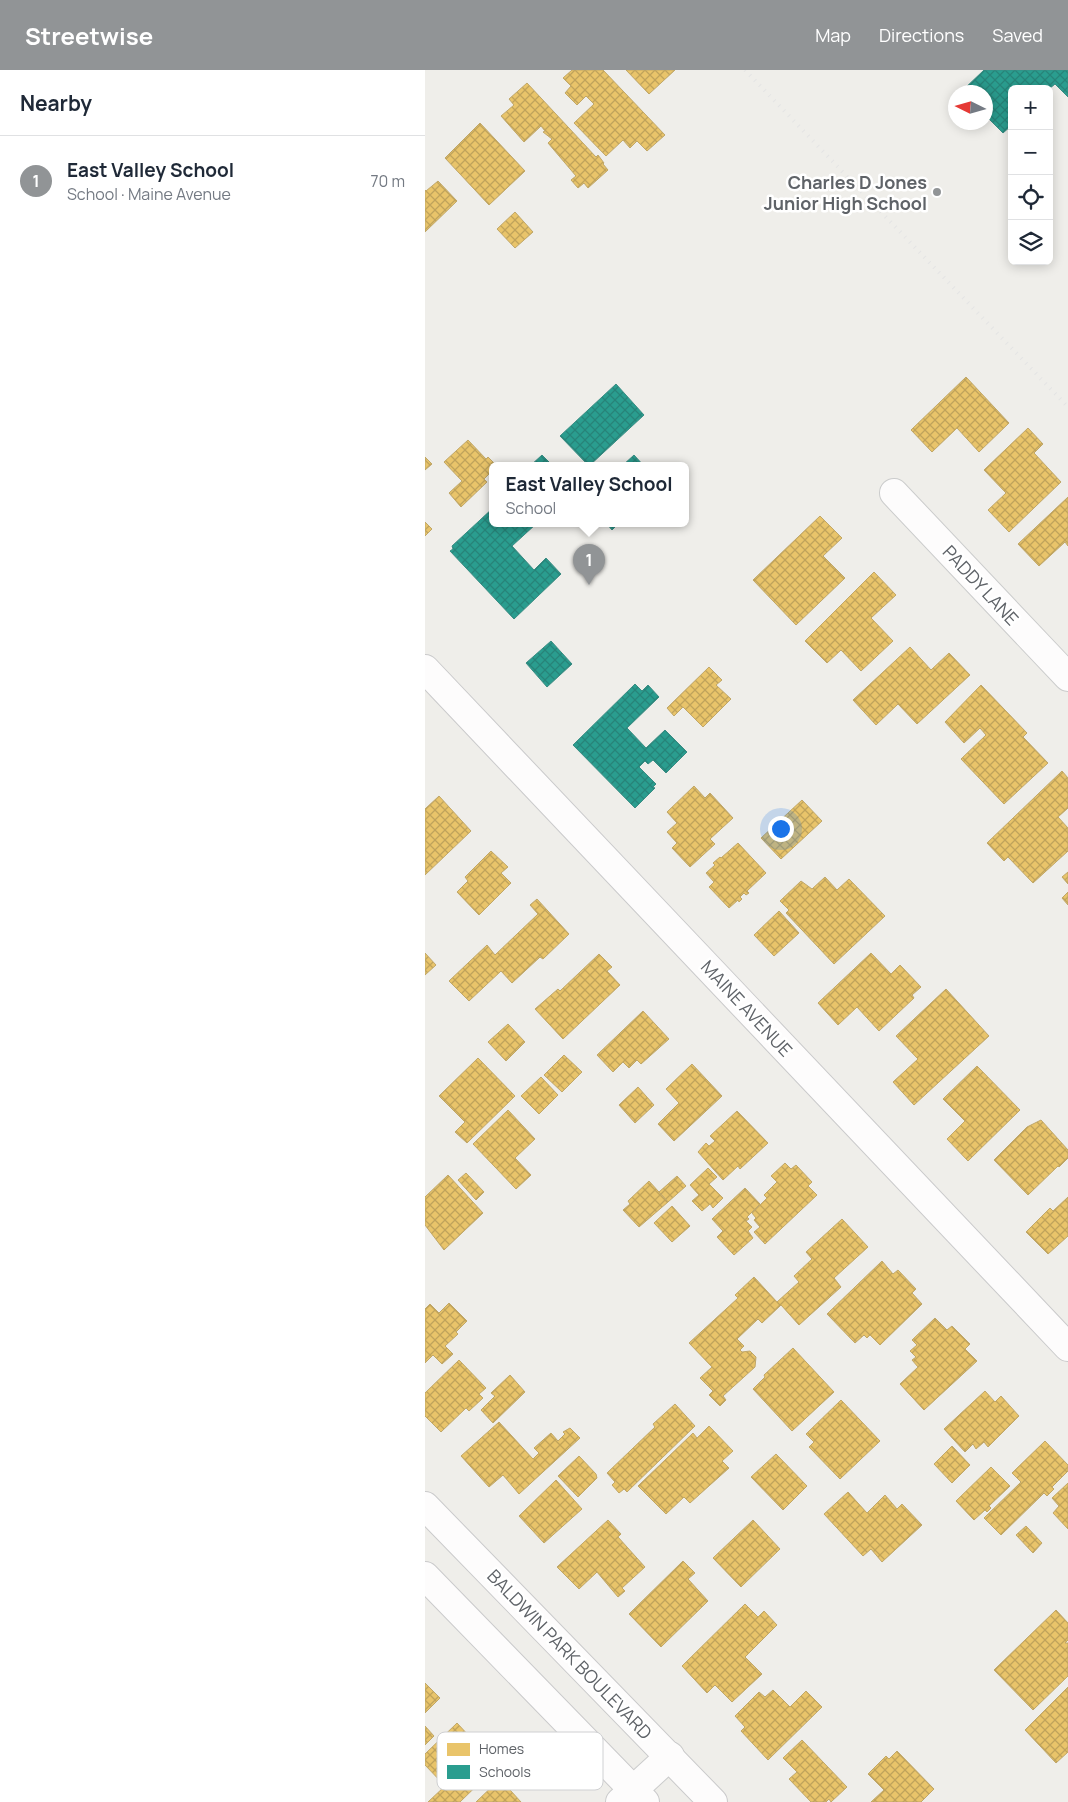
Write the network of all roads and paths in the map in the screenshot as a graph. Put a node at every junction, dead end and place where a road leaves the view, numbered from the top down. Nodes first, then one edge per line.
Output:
1 (894, 493) dead end
2 (425, 669) edge
3 (1068, 678) edge
4 (1068, 1347) edge
5 (425, 1506) edge
6 (425, 1576) edge
7 (571, 1732) edge
8 (670, 1756) junction
9 (603, 1766) edge
10 (633, 1798) edge
11 (713, 1802) edge

1 - 3 street, PADDY LANE
2 - 4 street, MAINE AVENUE
5 - 8 street, BALDWIN PARK BOULEVARD
6 - 7 street
8 - 10 street
8 - 11 street, BALDWIN PARK BOULEVARD
9 - 10 street

